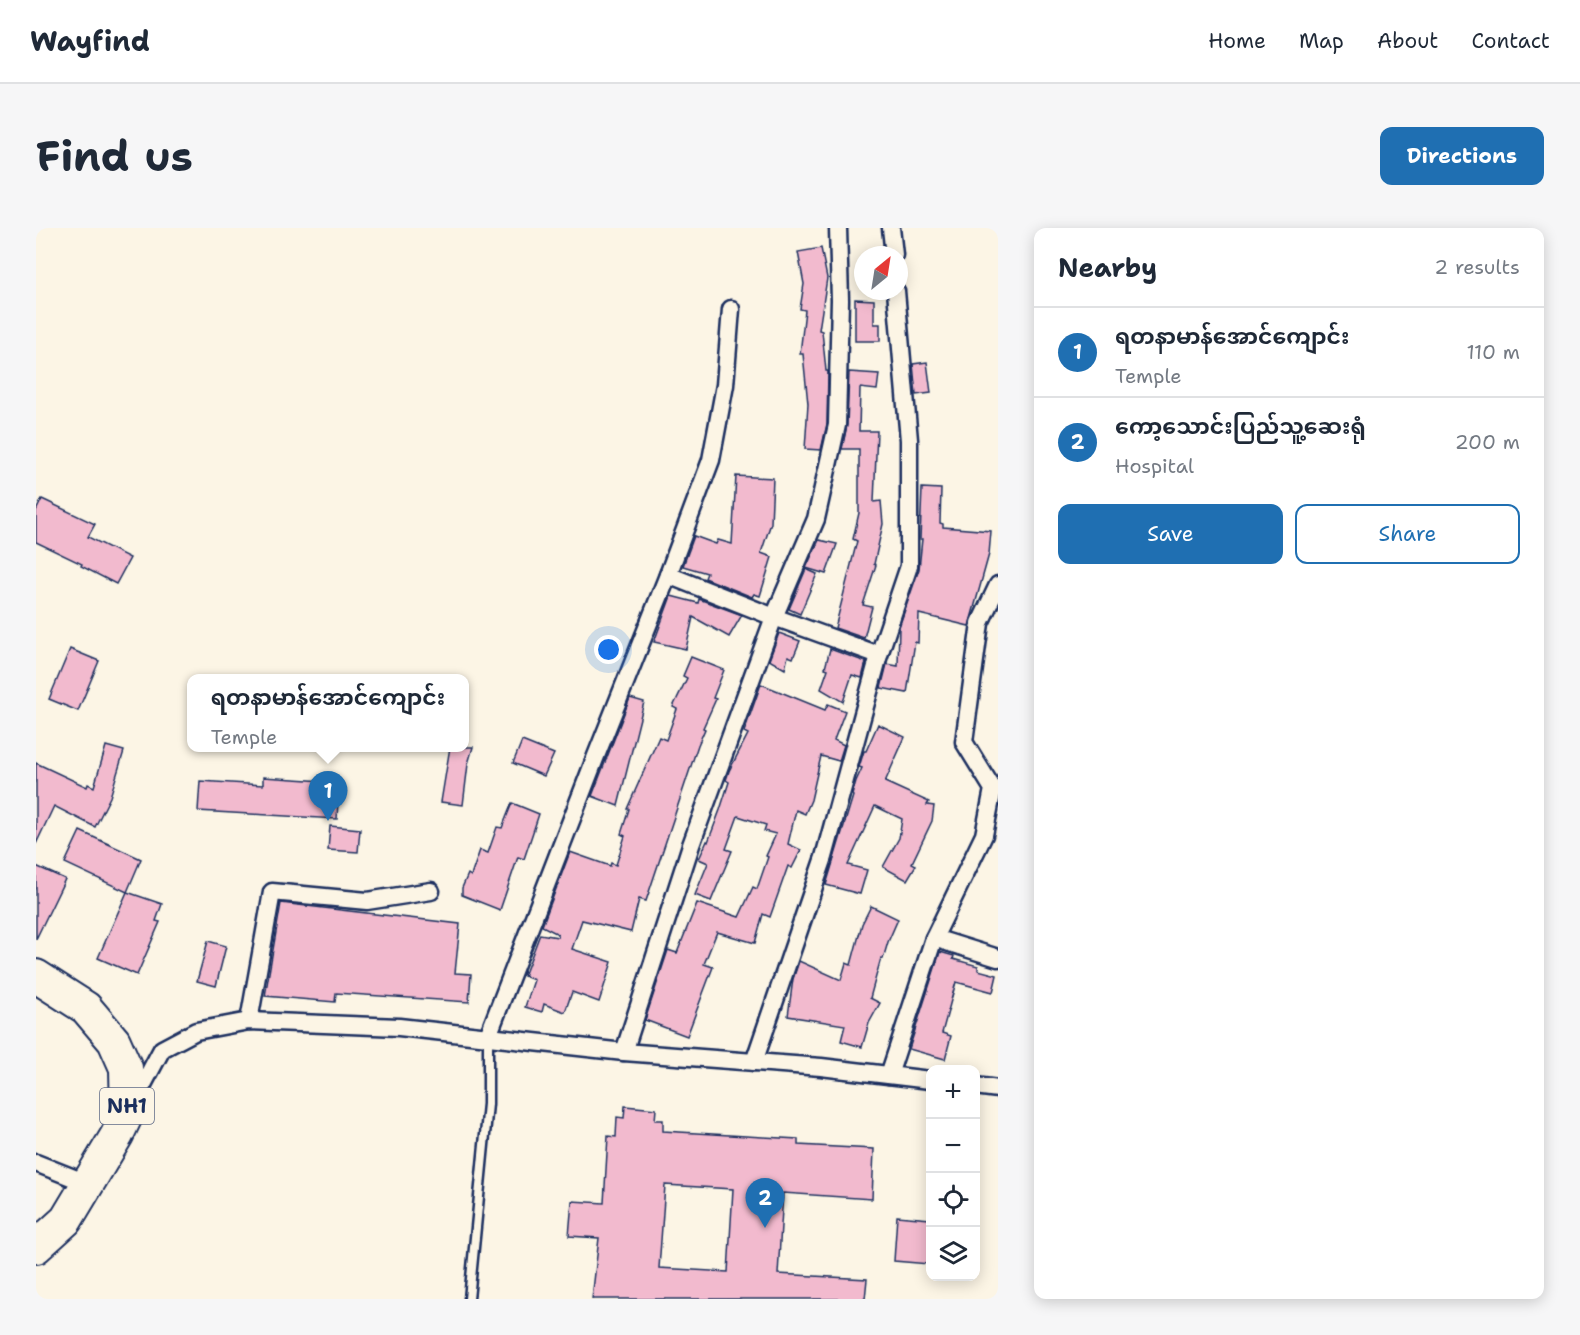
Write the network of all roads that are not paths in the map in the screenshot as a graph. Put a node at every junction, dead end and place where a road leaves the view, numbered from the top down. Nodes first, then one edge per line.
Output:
1 (838, 228) edge
2 (891, 228) edge
3 (893, 246) edge
4 (897, 300) edge
5 (730, 309) dead end
6 (668, 575) junction
7 (998, 585) edge
8 (774, 617) junction
9 (879, 655) junction
10 (431, 891) dead end
11 (934, 938) junction
12 (998, 958) edge
13 (36, 976) edge
14 (249, 1021) junction
15 (488, 1036) junction
16 (624, 1052) junction
17 (753, 1062) junction
18 (890, 1075) junction
19 (926, 1080) edge
20 (980, 1087) edge
21 (998, 1089) edge
22 (128, 1114) junction
23 (36, 1163) edge
24 (89, 1184) junction
25 (36, 1247) edge
26 (469, 1299) edge

1 - 8 street
2 - 3 street
4 - 9 street
5 - 6 street
6 - 8 street
6 - 15 street
7 - 11 street
8 - 9 street
8 - 16 street
9 - 17 street
10 - 14 street
11 - 12 street
11 - 18 street
13 - 22 highway, NH1
14 - 15 street
14 - 22 street
15 - 16 street
15 - 26 lane
16 - 17 street
17 - 18 street
18 - 19 street
20 - 21 street
22 - 24 highway, NH1
23 - 24 street
24 - 25 highway, NH1

